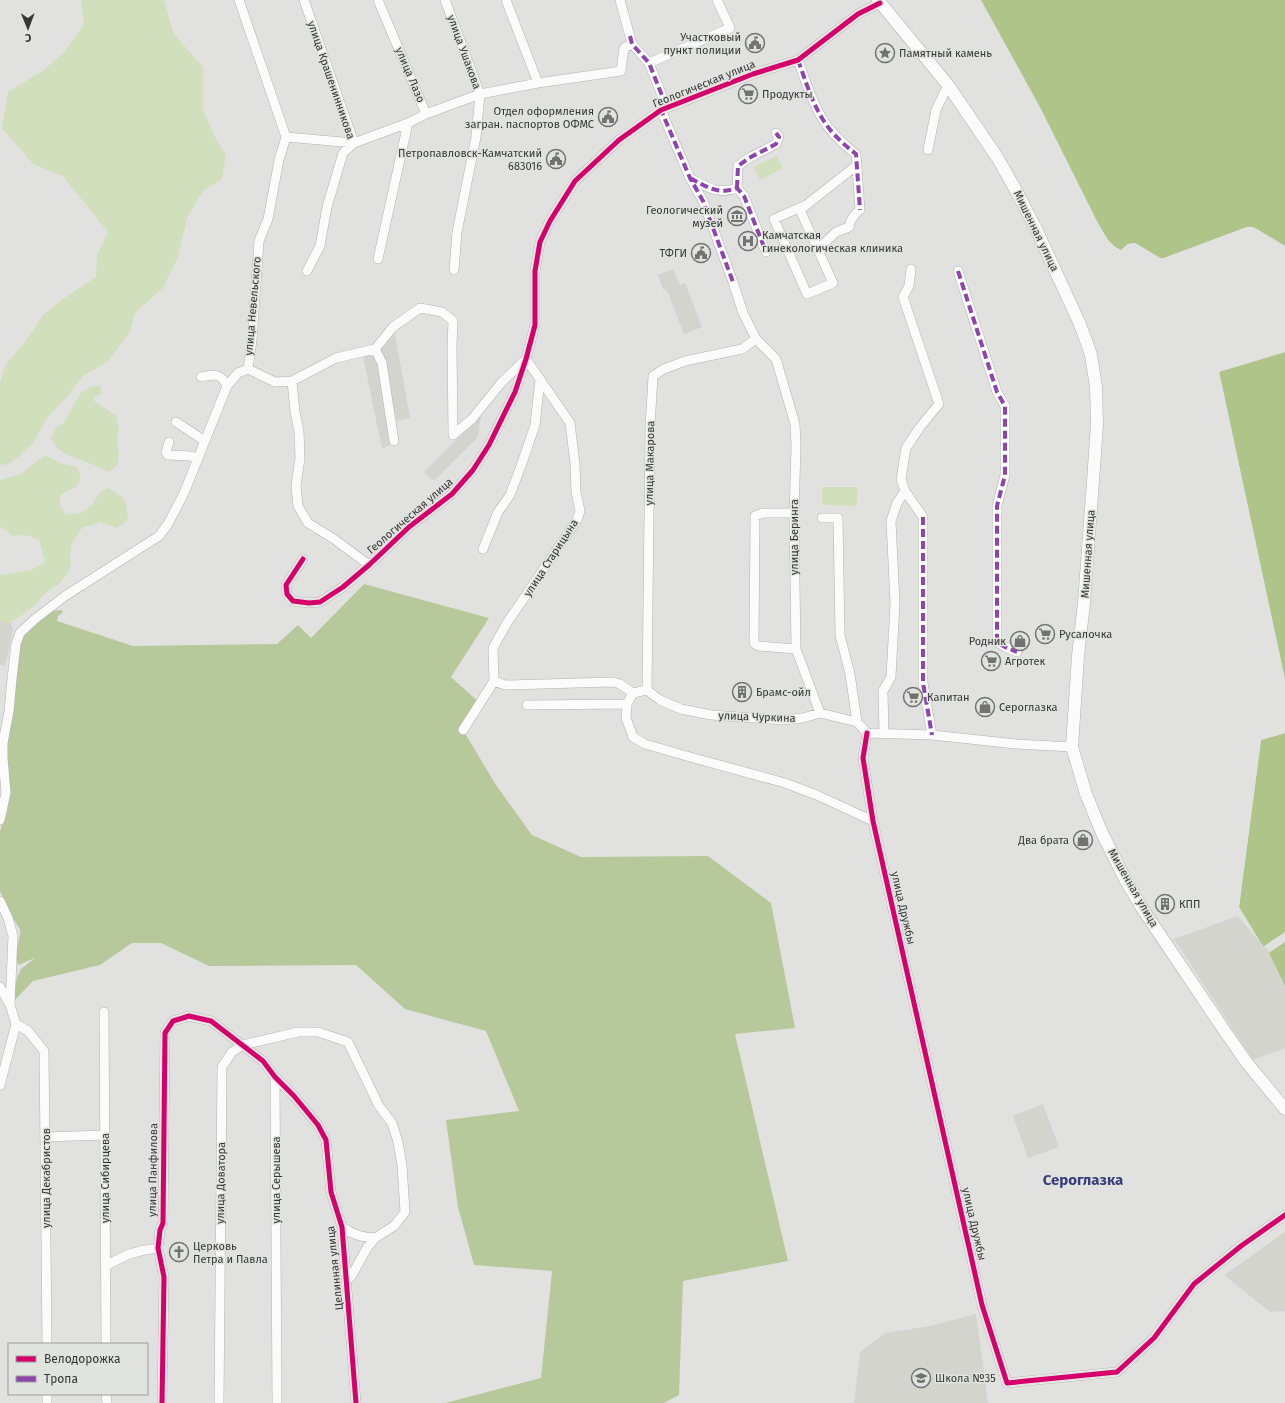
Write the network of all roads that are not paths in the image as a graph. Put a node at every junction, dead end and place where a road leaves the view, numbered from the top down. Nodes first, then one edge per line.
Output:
1 (238, 0) edge
2 (304, 0) edge
3 (378, 0) edge
4 (445, 0) edge
5 (506, 0) edge
6 (620, 0) edge
7 (717, 0) edge
8 (879, 1) edge
9 (632, 44) junction
10 (798, 60) junction
11 (649, 63) junction
12 (538, 83) junction
13 (948, 85) junction
14 (480, 94) junction
15 (664, 109) junction
16 (426, 114) junction
17 (408, 123) junction
18 (776, 133) dead end
19 (286, 137) junction
20 (354, 143) junction
21 (928, 150) dead end
22 (857, 165) junction
23 (690, 178) junction
24 (737, 188) junction
25 (808, 204) junction
26 (818, 249) junction
27 (766, 252) dead end
28 (378, 259) dead end
29 (911, 269) dead end
30 (308, 270) dead end
31 (454, 270) dead end
32 (958, 271) dead end
33 (756, 338) junction
34 (375, 349) junction
35 (526, 359) junction
36 (248, 369) junction
37 (201, 378) dead end
38 (540, 379) junction
39 (292, 381) junction
40 (227, 386) junction
41 (176, 422) dead end
42 (394, 440) dead end
43 (205, 441) junction
44 (169, 442) dead end
45 (198, 459) junction
46 (905, 491) junction
47 (794, 513) junction
48 (822, 518) dead end
49 (483, 549) dead end
50 (303, 559) dead end
51 (369, 565) junction
52 (796, 649) junction
53 (1017, 652) dead end
54 (494, 681) junction
55 (648, 690) junction
56 (633, 693) junction
57 (527, 704) dead end
58 (627, 704) junction
59 (820, 713) junction
60 (857, 722) junction
61 (463, 730) dead end
62 (867, 733) junction
63 (884, 733) junction
64 (932, 735) junction
65 (1072, 747) junction
66 (0, 820) edge
67 (873, 821) junction
68 (0, 901) edge
69 (0, 987) edge
70 (10, 1005) junction
71 (104, 1012) dead end
72 (16, 1024) junction
73 (165, 1033) joint
74 (243, 1045) junction
75 (275, 1077) junction
76 (0, 1085) edge
77 (1285, 1109) edge
78 (105, 1135) junction
79 (46, 1137) junction
80 (1285, 1215) edge
81 (342, 1227) junction
82 (375, 1238) junction
83 (158, 1248) junction
84 (106, 1266) junction
85 (347, 1280) junction
86 (47, 1343) edge
87 (106, 1343) edge
88 (162, 1403) edge
89 (219, 1403) edge
90 (277, 1403) edge
91 (356, 1403) edge

1 - 19 street
2 - 20 street, улица Крашенинникова
3 - 16 street, улица Лазо
4 - 14 street, улица Ушакова
5 - 12 street
6 - 9 street
7 - 11 street
8 - 10 street, Геологическая улица
8 - 13 main road, Мишенная улица
9 - 11 street
9 - 12 street
10 - 15 street, Геологическая улица
10 - 22 street
11 - 15 street
12 - 14 street
13 - 21 street
13 - 65 main road, Мишенная улица
14 - 16 street
14 - 31 street, улица Ушакова
15 - 23 street
15 - 35 street, Геологическая улица
16 - 17 street, улица Лазо
17 - 20 street, улица Лазо
17 - 28 street
18 - 24 street
19 - 20 street
19 - 36 street, улица Невельского
20 - 30 street, улица Крашенинникова
22 - 25 street
22 - 26 street
23 - 24 street
23 - 33 street
24 - 27 street
25 - 26 street
25 - 26 street
29 - 46 street
32 - 53 street
33 - 47 street, улица Беринга
33 - 55 street, улица Макарова
34 - 35 street
34 - 39 street
34 - 42 street
35 - 38 street, улица Старицына
35 - 51 street, Геологическая улица
36 - 39 street
36 - 40 street, улица Невельского
37 - 40 street
38 - 49 street
38 - 54 street, улица Старицына
39 - 51 street
40 - 43 street, улица Невельского
41 - 43 street
43 - 45 street, улица Невельского
44 - 45 street
45 - 66 street, улица Невельского
46 - 63 street
46 - 64 street
47 - 52 street, улица Беринга
47 - 52 street
48 - 60 street
50 - 51 street, Геологическая улица
52 - 59 street, улица Беринга
54 - 56 street
54 - 61 street
55 - 56 street
55 - 59 street, улица Чуркина
56 - 58 street
57 - 58 street
58 - 67 street
59 - 60 street, улица Чуркина
60 - 62 street
62 - 63 street
62 - 67 street, улица Дружбы
63 - 64 street
64 - 65 street
65 - 77 main road, Мишенная улица
67 - 80 street, улица Дружбы
68 - 70 street
69 - 70 street
70 - 72 street
71 - 78 street, улица Сибирцева
72 - 76 street
72 - 79 street, улица Декабристов
73 - 74 street, Целинная улица
73 - 83 street, улица Панфилова
74 - 75 street, Целинная улица
74 - 82 street
74 - 89 street, улица Доватора
75 - 81 street, Целинная улица
75 - 90 street, улица Серышева
78 - 79 street
78 - 84 street, улица Сибирцева
79 - 86 street, улица Декабристов
81 - 82 street
81 - 85 street, Целинная улица
82 - 85 street
83 - 84 street
83 - 88 street, улица Панфилова
84 - 87 street, улица Сибирцева
85 - 91 street, Целинная улица

